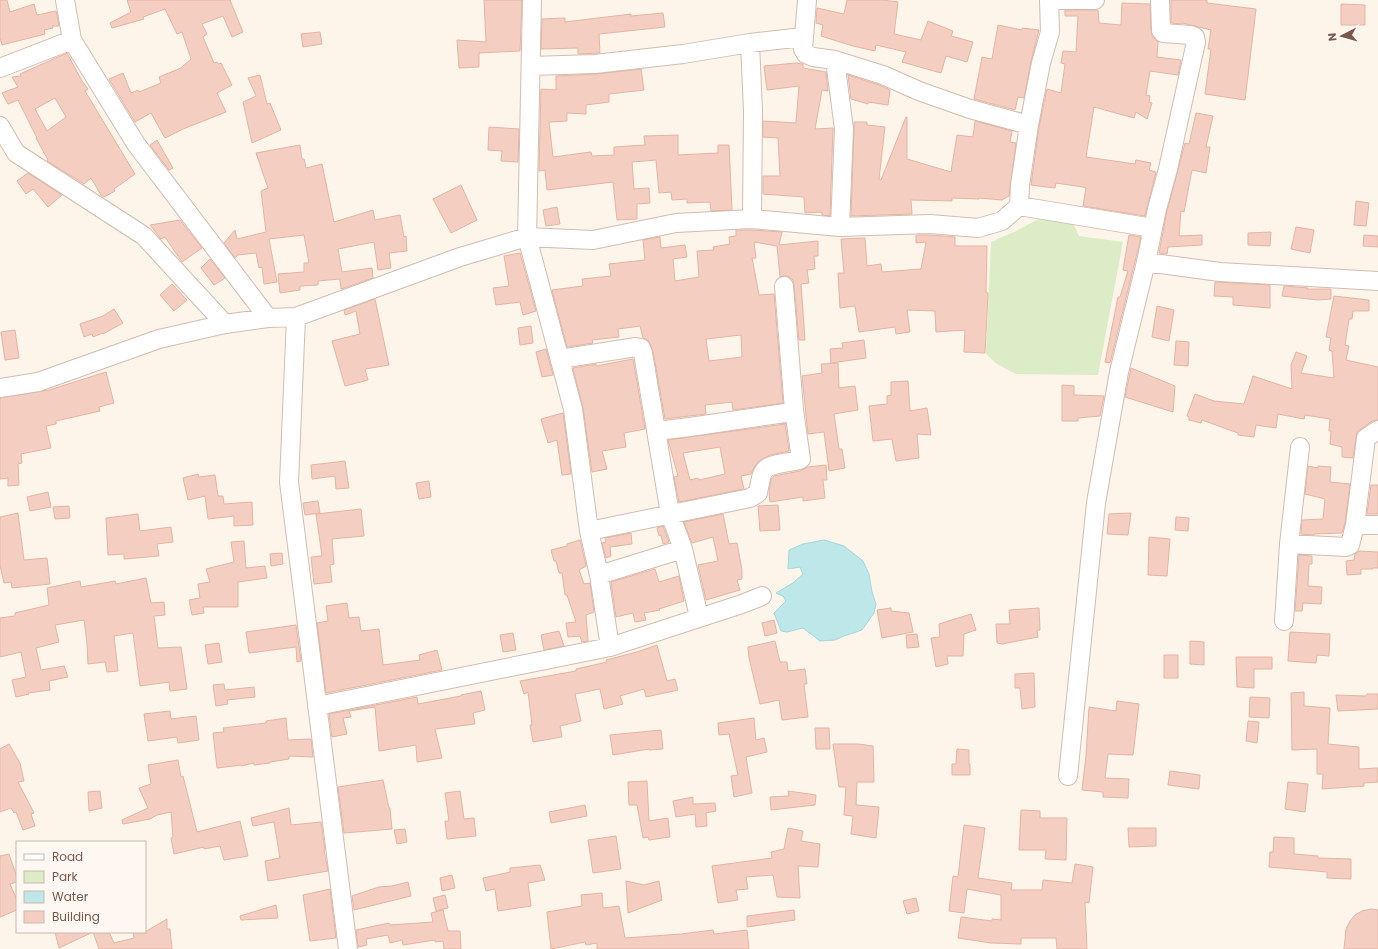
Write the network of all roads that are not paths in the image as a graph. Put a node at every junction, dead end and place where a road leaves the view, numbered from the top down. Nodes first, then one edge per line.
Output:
1 (65, 0) edge
2 (532, 0) edge
3 (807, 0) edge
4 (1095, 0) edge
5 (1160, 0) edge
6 (803, 37) junction
7 (72, 40) junction
8 (750, 43) junction
9 (835, 60) junction
10 (531, 66) junction
11 (0, 68) edge
12 (1029, 125) junction
13 (0, 126) edge
14 (1019, 206) junction
15 (752, 219) junction
16 (840, 227) junction
17 (1153, 228) junction
18 (527, 237) junction
19 (1146, 262) junction
20 (1378, 281) edge
21 (784, 286) dead end
22 (296, 317) junction
23 (268, 318) junction
24 (225, 324) junction
25 (560, 359) junction
26 (0, 388) edge
27 (794, 410) junction
28 (1378, 430) edge
29 (657, 431) junction
30 (1300, 447) dead end
31 (670, 514) junction
32 (1355, 524) junction
33 (1378, 525) edge
34 (589, 531) junction
35 (1289, 544) junction
36 (683, 549) junction
37 (599, 576) junction
38 (762, 596) dead end
39 (699, 617) junction
40 (1284, 620) dead end
41 (610, 647) junction
42 (317, 706) junction
43 (1068, 776) dead end
44 (348, 949) edge

1 - 7 street
2 - 10 street
3 - 6 street
4 - 12 street
5 - 17 street
6 - 8 street
6 - 9 street
7 - 11 street
7 - 23 street
8 - 10 street
8 - 15 street
9 - 12 street
9 - 16 street
10 - 18 street
12 - 14 street
13 - 24 street
14 - 16 street
14 - 17 street
15 - 16 street
15 - 18 street
17 - 19 street
18 - 22 street
18 - 25 street
19 - 20 street
19 - 43 street
21 - 27 street
22 - 23 street
22 - 42 street
23 - 24 street
24 - 26 street
25 - 29 street
25 - 34 street
27 - 29 street
27 - 31 street
28 - 32 street
29 - 31 street
30 - 35 street
31 - 34 street
31 - 36 street
32 - 33 street
32 - 35 street
34 - 37 street
35 - 40 street
36 - 37 street
36 - 39 street
37 - 41 street
38 - 39 street
39 - 41 street
41 - 42 street
42 - 44 street

